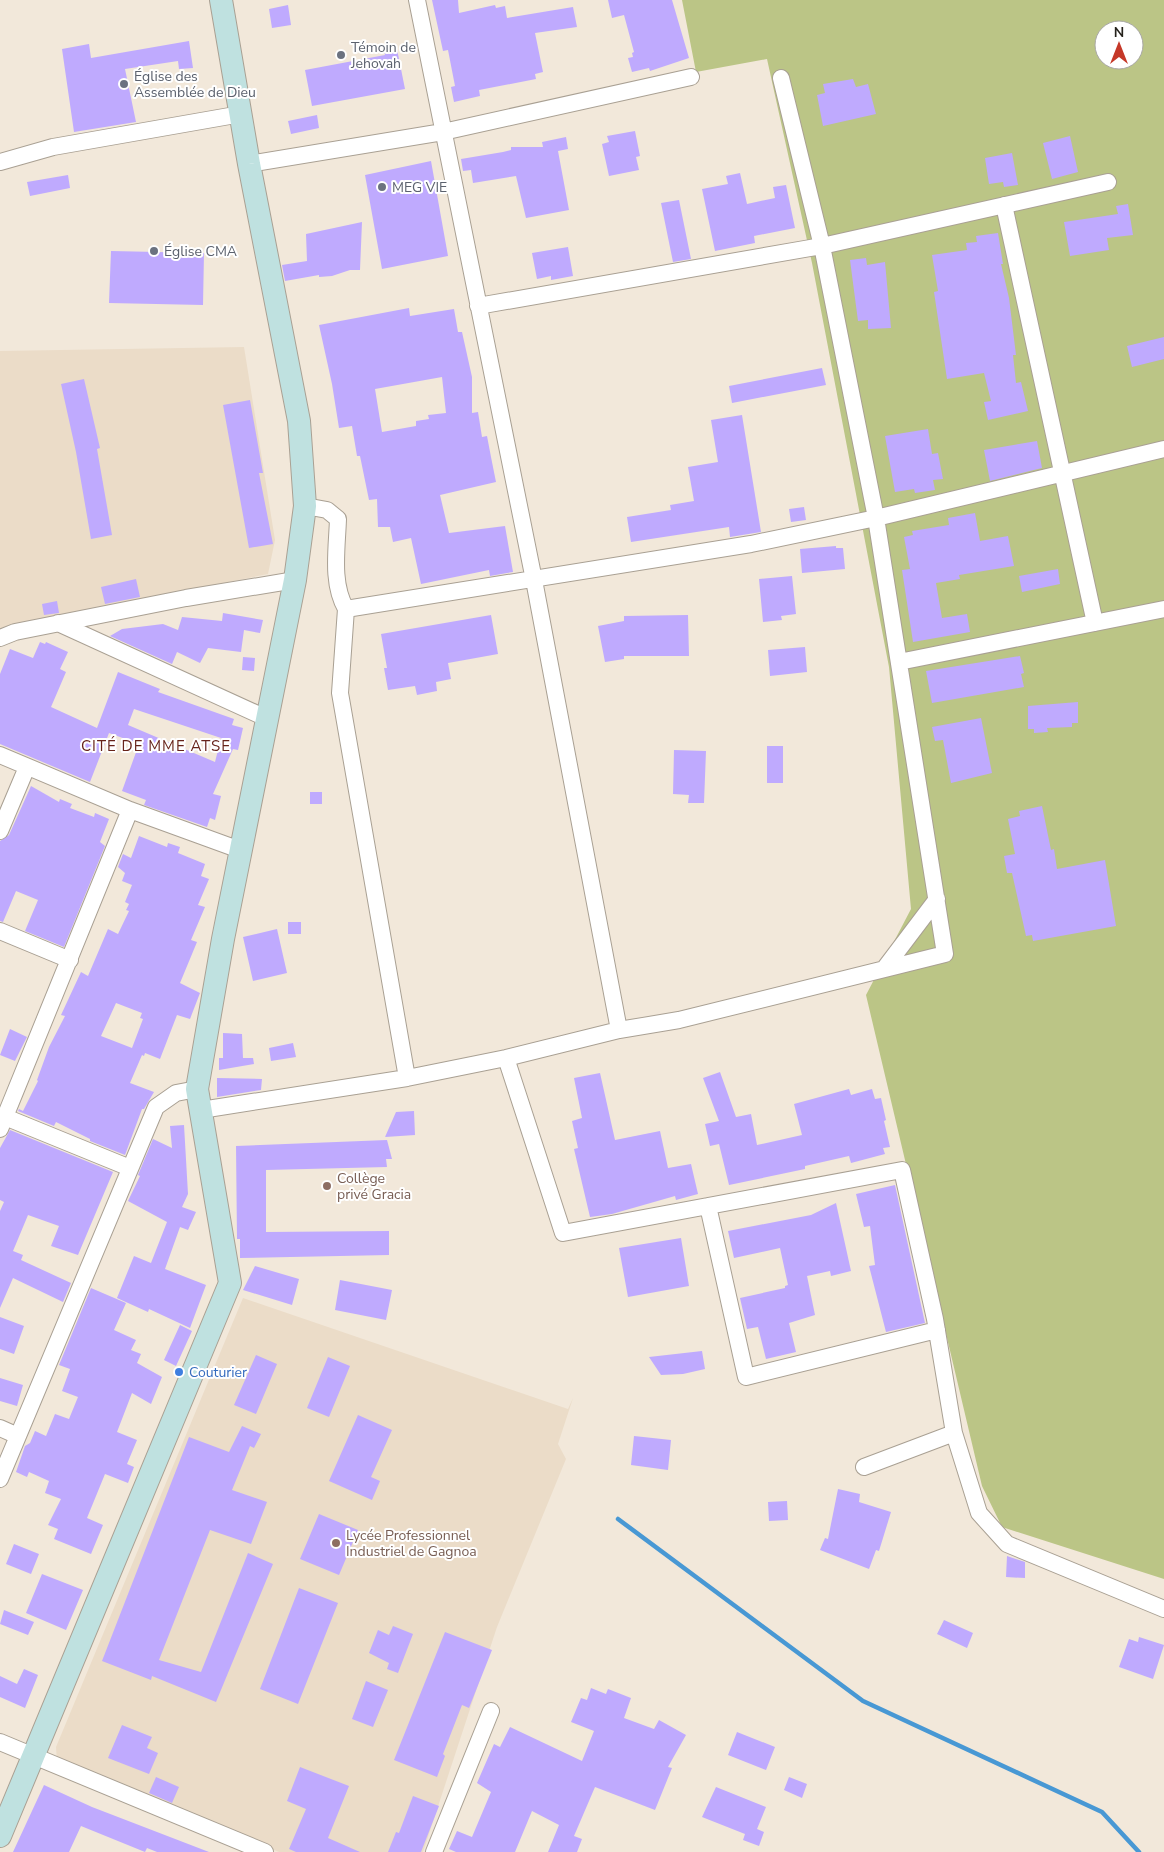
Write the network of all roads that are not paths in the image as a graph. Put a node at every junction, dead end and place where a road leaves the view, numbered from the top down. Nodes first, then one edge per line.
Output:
1 (221, 0) edge
2 (417, 0) edge
3 (691, 77) dead end
4 (781, 78) dead end
5 (241, 114) junction
6 (443, 132) junction
7 (0, 162) edge
8 (249, 164) junction
9 (1108, 182) dead end
10 (1004, 205) junction
11 (822, 246) junction
12 (478, 306) junction
13 (1164, 449) edge
14 (1063, 474) junction
15 (305, 506) junction
16 (876, 518) junction
17 (295, 580) junction
18 (534, 580) junction
19 (346, 609) junction
20 (1164, 609) edge
21 (58, 623) junction
22 (1095, 623) junction
23 (0, 638) edge
24 (899, 662) junction
25 (266, 718) junction
26 (0, 755) edge
27 (27, 767) junction
28 (130, 810) junction
29 (0, 830) edge
30 (240, 850) junction
31 (937, 898) junction
32 (0, 931) edge
33 (70, 960) junction
34 (884, 969) junction
35 (619, 1030) junction
36 (506, 1058) junction
37 (407, 1078) junction
38 (199, 1099) junction
39 (3, 1123) edge
40 (130, 1168) junction
41 (708, 1206) junction
42 (937, 1330) junction
43 (0, 1428) edge
44 (954, 1433) junction
45 (18, 1436) junction
46 (864, 1467) dead end
47 (0, 1479) edge
48 (1164, 1609) edge
49 (491, 1711) dead end
50 (0, 1742) edge
51 (33, 1755) junction
52 (0, 1836) edge
53 (265, 1852) edge
54 (434, 1852) edge

1 - 5 street
2 - 6 street
3 - 6 street
4 - 11 street
5 - 7 street
5 - 8 street
6 - 8 street
6 - 12 street
8 - 15 street
9 - 10 street
10 - 11 street
10 - 14 street
11 - 12 street
11 - 16 street
12 - 18 street
13 - 14 street
14 - 16 street
14 - 22 street
15 - 17 street
15 - 19 street
16 - 18 street
16 - 24 street
17 - 21 street
17 - 25 street
18 - 19 street
18 - 35 street
19 - 37 street
20 - 22 street
21 - 23 street
21 - 25 street
22 - 24 street
24 - 31 street
25 - 30 street
26 - 27 street
27 - 28 street
27 - 29 street
28 - 30 street
28 - 33 street
30 - 38 street
31 - 34 street
31 - 34 street
32 - 33 street
33 - 39 street
34 - 35 street
35 - 36 street
36 - 37 street
36 - 41 street
37 - 38 street
38 - 40 street
38 - 51 street
39 - 40 street
40 - 45 street
41 - 42 street
41 - 42 street
42 - 44 street
43 - 45 street
44 - 46 street
44 - 48 street
45 - 47 street
49 - 54 street
50 - 51 street
51 - 52 street
51 - 53 street

